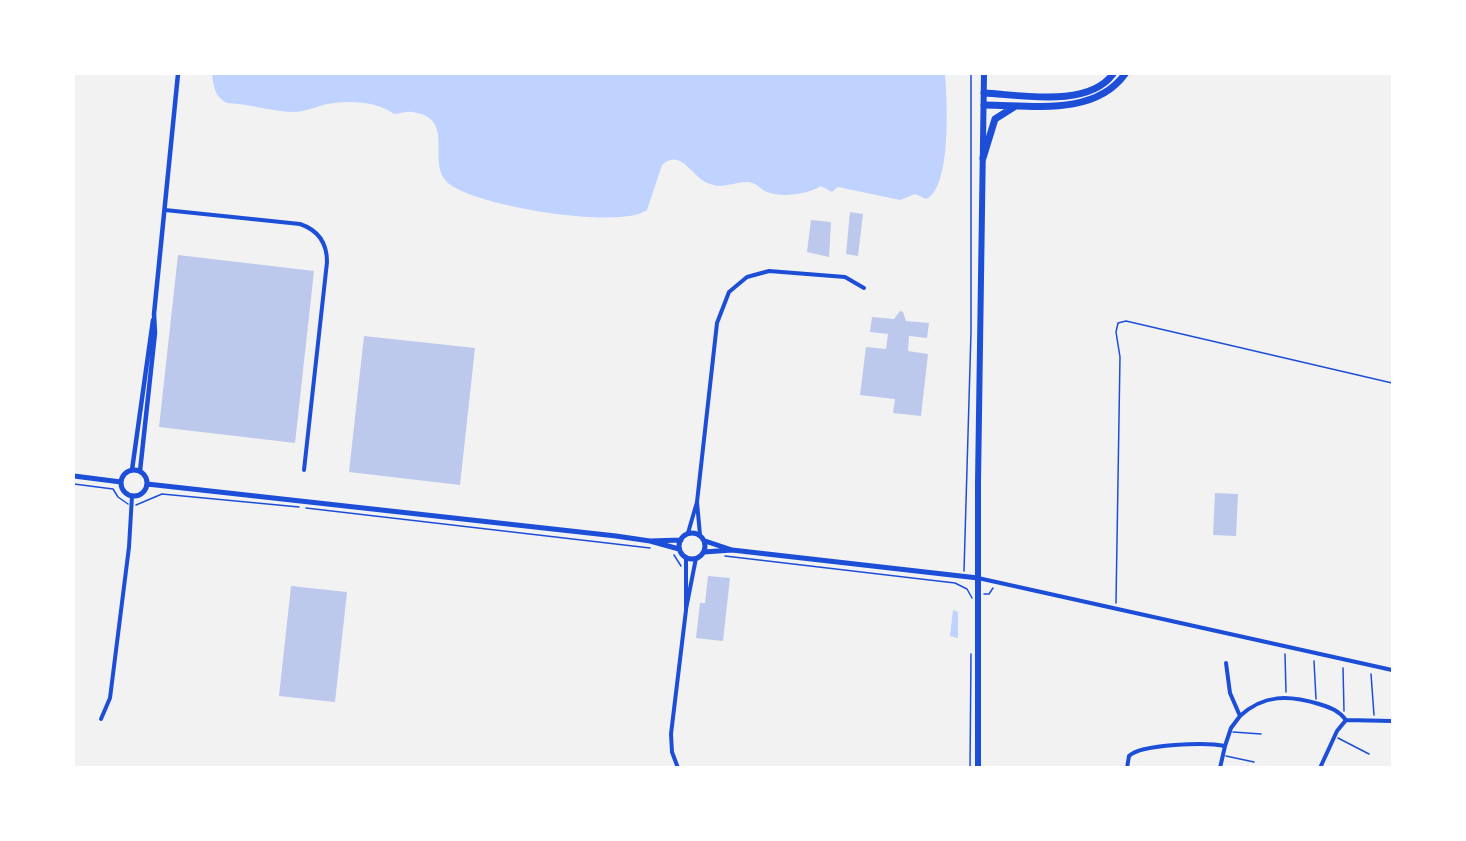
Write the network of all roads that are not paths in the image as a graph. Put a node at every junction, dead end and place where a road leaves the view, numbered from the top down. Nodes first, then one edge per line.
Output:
1 (178, 74) edge
2 (984, 74) edge
3 (1113, 74) edge
4 (1125, 74) edge
5 (984, 93) junction
6 (984, 105) junction
7 (1020, 105) junction
8 (984, 158) junction
9 (165, 210) junction
10 (864, 288) dead end
11 (154, 314) junction
12 (132, 470) junction
13 (304, 470) dead end
14 (140, 471) junction
15 (74, 476) edge
16 (121, 482) junction
17 (147, 484) junction
18 (132, 496) junction
19 (697, 502) junction
20 (688, 533) junction
21 (700, 535) junction
22 (681, 540) junction
23 (650, 541) junction
24 (705, 541) junction
25 (679, 549) junction
26 (732, 550) junction
27 (704, 552) junction
28 (686, 557) junction
29 (696, 558) junction
30 (978, 578) junction
31 (686, 610) junction
32 (1226, 663) dead end
33 (1392, 670) edge
34 (1240, 716) junction
35 (101, 719) dead end
36 (1346, 720) junction
37 (1392, 721) edge
38 (1225, 746) junction
39 (678, 768) edge
40 (978, 768) edge
41 (1127, 768) edge
42 (1220, 768) edge
43 (1320, 768) edge

1 - 9 street
2 - 5 main road
3 - 5 highway
4 - 7 highway
5 - 6 main road
6 - 7 highway
6 - 8 main road
7 - 8 highway
8 - 30 main road
9 - 11 street
9 - 13 street
10 - 19 street
11 - 12 street
11 - 14 street
12 - 14 main road
12 - 16 main road
14 - 17 main road
15 - 16 main road
16 - 18 main road
17 - 18 main road
17 - 23 main road
18 - 35 street
19 - 20 street
19 - 21 street
20 - 21 main road
20 - 22 main road
21 - 24 main road
22 - 23 main road
22 - 25 main road
23 - 25 main road
24 - 26 main road
24 - 27 main road
25 - 28 main road
26 - 27 main road
26 - 30 main road
27 - 29 main road
28 - 29 main road
28 - 31 street
29 - 31 street
30 - 33 street
30 - 40 main road
31 - 39 street
32 - 34 street
34 - 36 street
34 - 38 street
36 - 37 street
36 - 43 street
38 - 41 street
38 - 42 street

